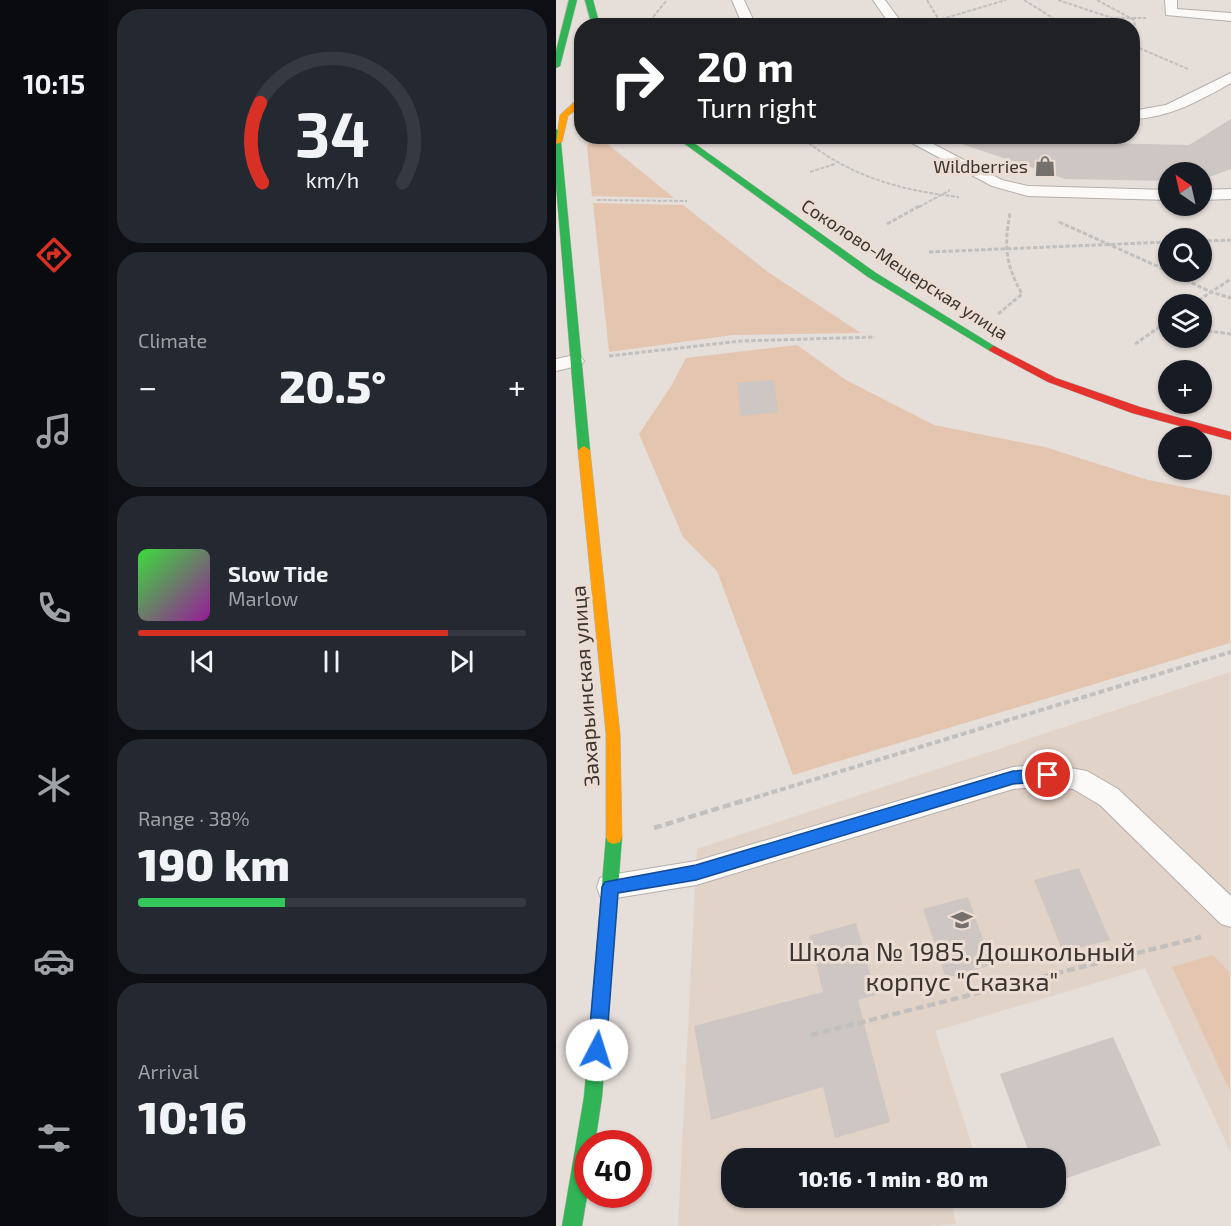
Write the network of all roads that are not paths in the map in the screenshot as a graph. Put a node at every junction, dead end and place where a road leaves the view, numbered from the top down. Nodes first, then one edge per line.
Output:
1 (573, 0) edge
2 (589, 0) edge
3 (738, 0) edge
4 (879, 0) edge
5 (1171, 0) edge
6 (1231, 17) edge
7 (594, 18) edge
8 (746, 18) edge
9 (892, 18) edge
10 (556, 66) edge
11 (1225, 80) edge
12 (574, 107) edge
13 (1140, 115) edge
14 (574, 131) edge
15 (557, 137) edge
16 (689, 144) edge
17 (922, 144) edge
18 (1231, 194) edge
19 (1158, 195) edge
20 (1212, 195) edge
21 (575, 362) junction
22 (556, 365) edge
23 (1231, 436) edge
24 (610, 887) junction
25 (1231, 915) edge
26 (572, 1226) edge

1 - 10 street
2 - 7 street
3 - 8 lane
4 - 9 lane
5 - 6 lane
11 - 13 lane
12 - 15 street, Захарьинская улица
14 - 15 street
15 - 21 street, Захарьинская улица
16 - 23 street, Соколово-Мещерская улица
17 - 19 lane
18 - 20 lane
21 - 22 lane
21 - 24 street, Захарьинская улица
24 - 25 lane
24 - 26 street, Захарьинская улица

